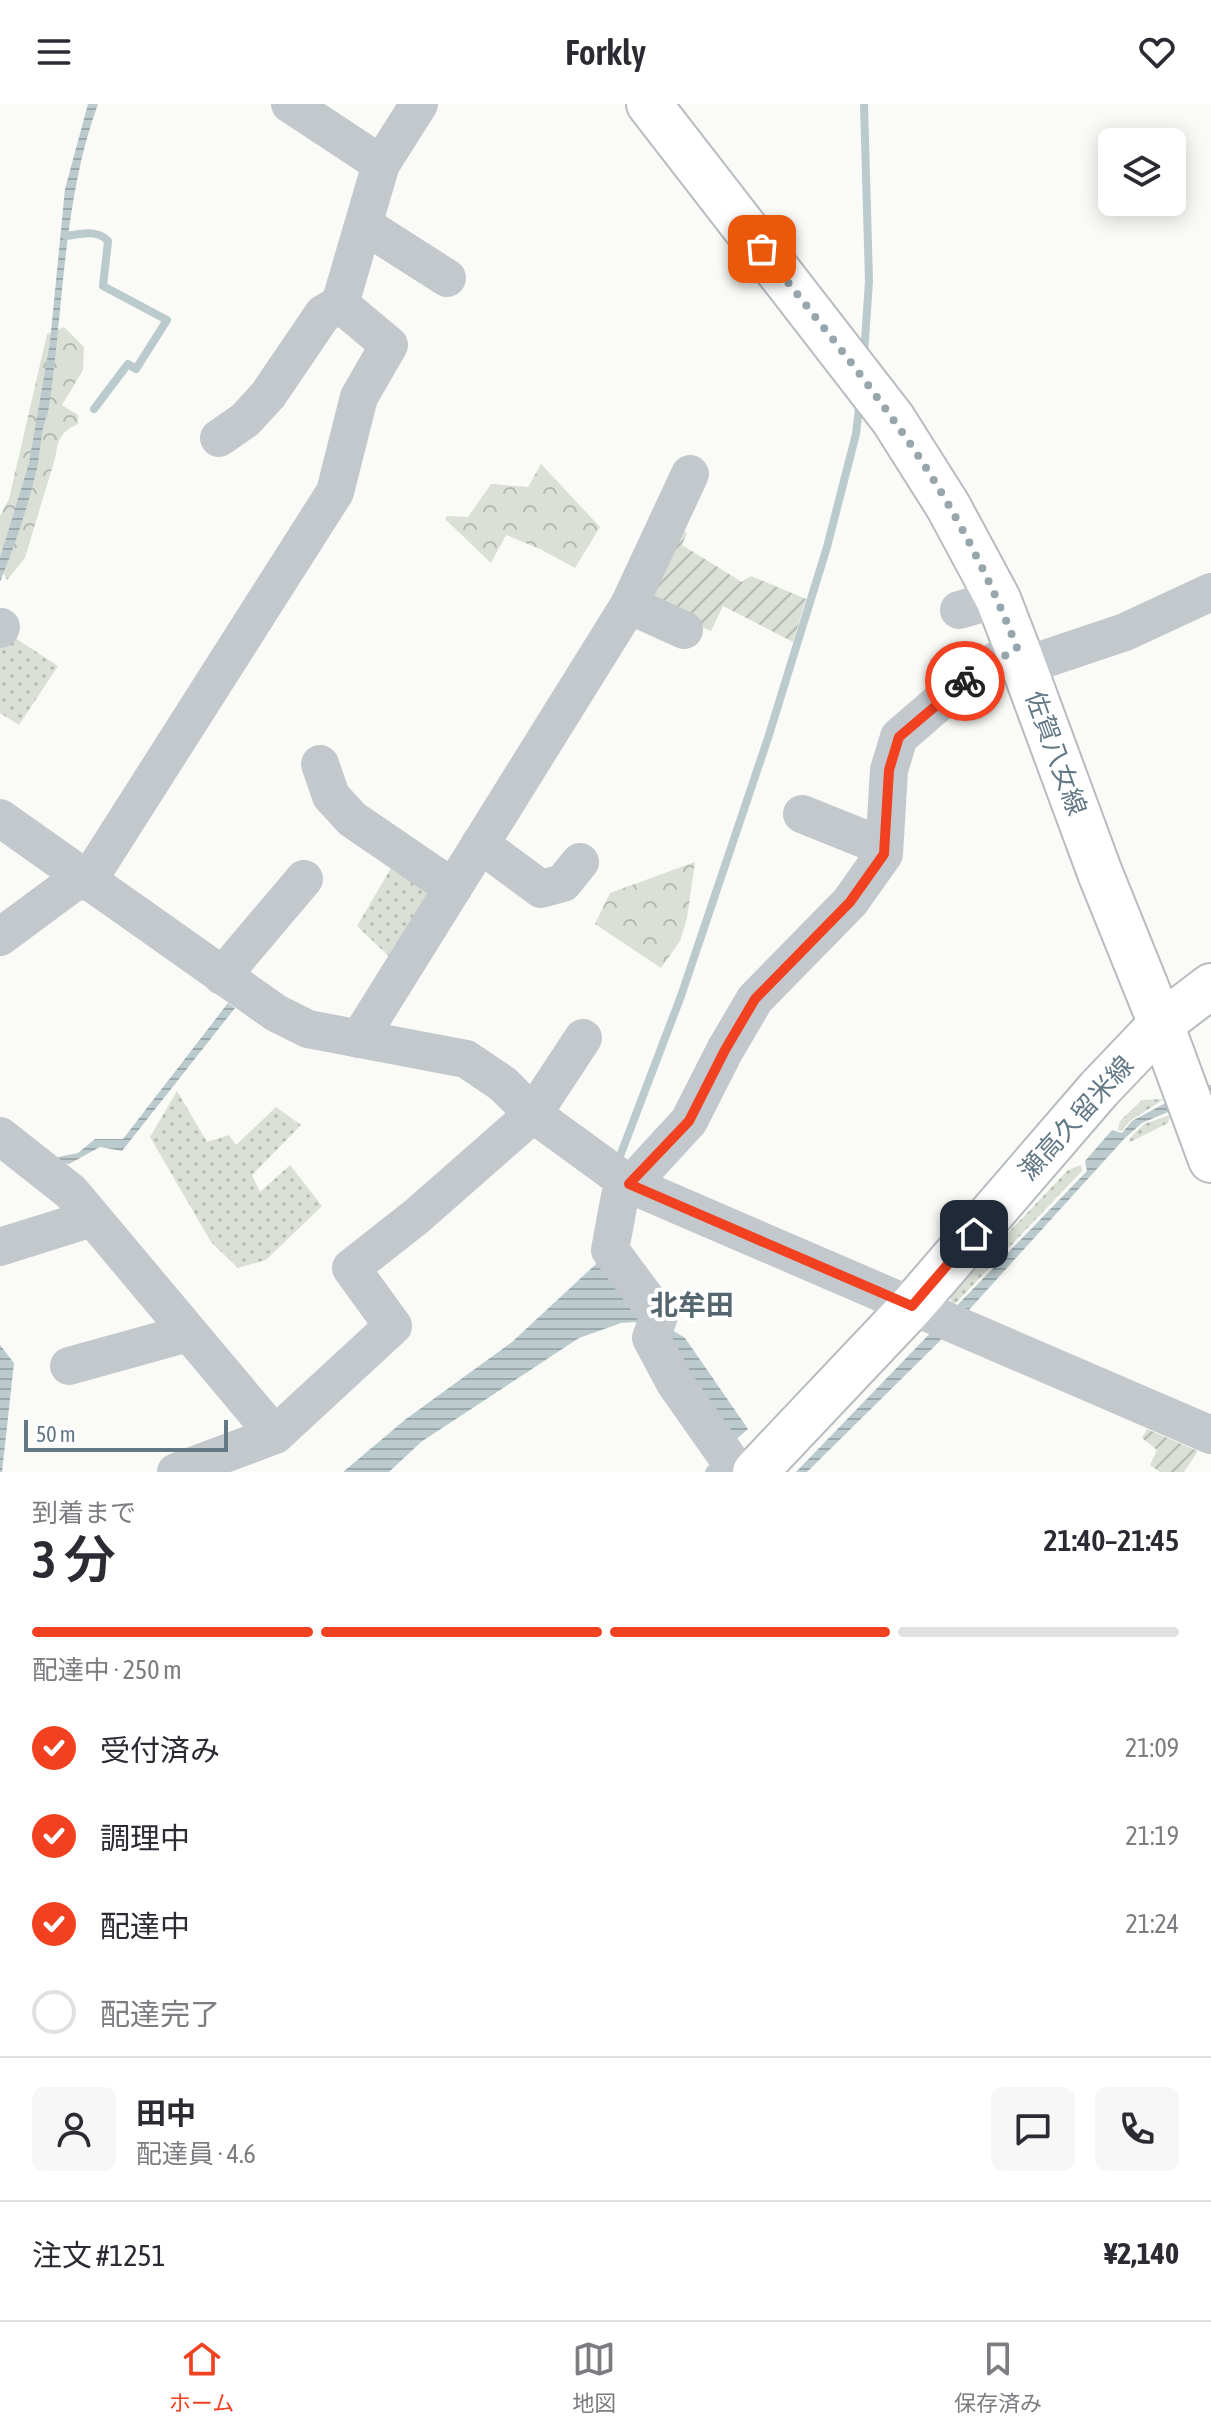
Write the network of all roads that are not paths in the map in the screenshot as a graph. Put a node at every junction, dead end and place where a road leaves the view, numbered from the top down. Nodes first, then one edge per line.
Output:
1 (290, 104) edge
2 (419, 104) edge
3 (649, 104) edge
4 (381, 164) junction
5 (364, 225) junction
6 (447, 278) dead end
7 (340, 304) junction
8 (219, 438) dead end
9 (690, 474) dead end
10 (1211, 592) edge
11 (629, 605) junction
12 (684, 630) dead end
13 (1021, 657) junction
14 (320, 764) dead end
15 (802, 814) dead end
16 (0, 818) edge
17 (480, 844) junction
18 (884, 847) junction
19 (580, 862) dead end
20 (84, 879) junction
21 (304, 879) dead end
22 (453, 888) junction
23 (0, 937) edge
24 (222, 976) junction
25 (1211, 986) edge
26 (1161, 1024) junction
27 (583, 1038) dead end
28 (359, 1039) junction
29 (1195, 1075) edge
30 (533, 1114) junction
31 (1206, 1135) edge
32 (0, 1136) edge
33 (629, 1184) junction
34 (92, 1218) junction
35 (0, 1247) edge
36 (912, 1306) junction
37 (188, 1333) junction
38 (69, 1366) dead end
39 (275, 1435) junction
40 (1211, 1435) edge
41 (744, 1468) edge
42 (176, 1472) edge

1 - 4 street
2 - 4 street
3 - 13 main road, 佐賀八女線
4 - 5 street
5 - 6 street
5 - 7 street
7 - 8 street
7 - 20 street
9 - 11 street
10 - 13 street
11 - 12 street
11 - 17 street
13 - 18 street
13 - 26 main road, 佐賀八女線
14 - 22 street
15 - 18 street
16 - 20 street
17 - 19 street
17 - 22 street
18 - 33 street
20 - 23 street
20 - 24 street
21 - 24 street
22 - 28 street
24 - 28 street
25 - 26 main road, 瀬高久留米線
26 - 29 main road, 佐賀八女線
26 - 36 main road, 瀬高久留米線
27 - 30 street
28 - 30 street
29 - 31 main road, 佐賀八女線
30 - 33 street
30 - 39 street
32 - 34 street
33 - 36 street
33 - 41 street
34 - 35 street
34 - 37 street
36 - 40 street
36 - 41 main road, 瀬高久留米線
37 - 38 street
37 - 39 street
39 - 42 street

